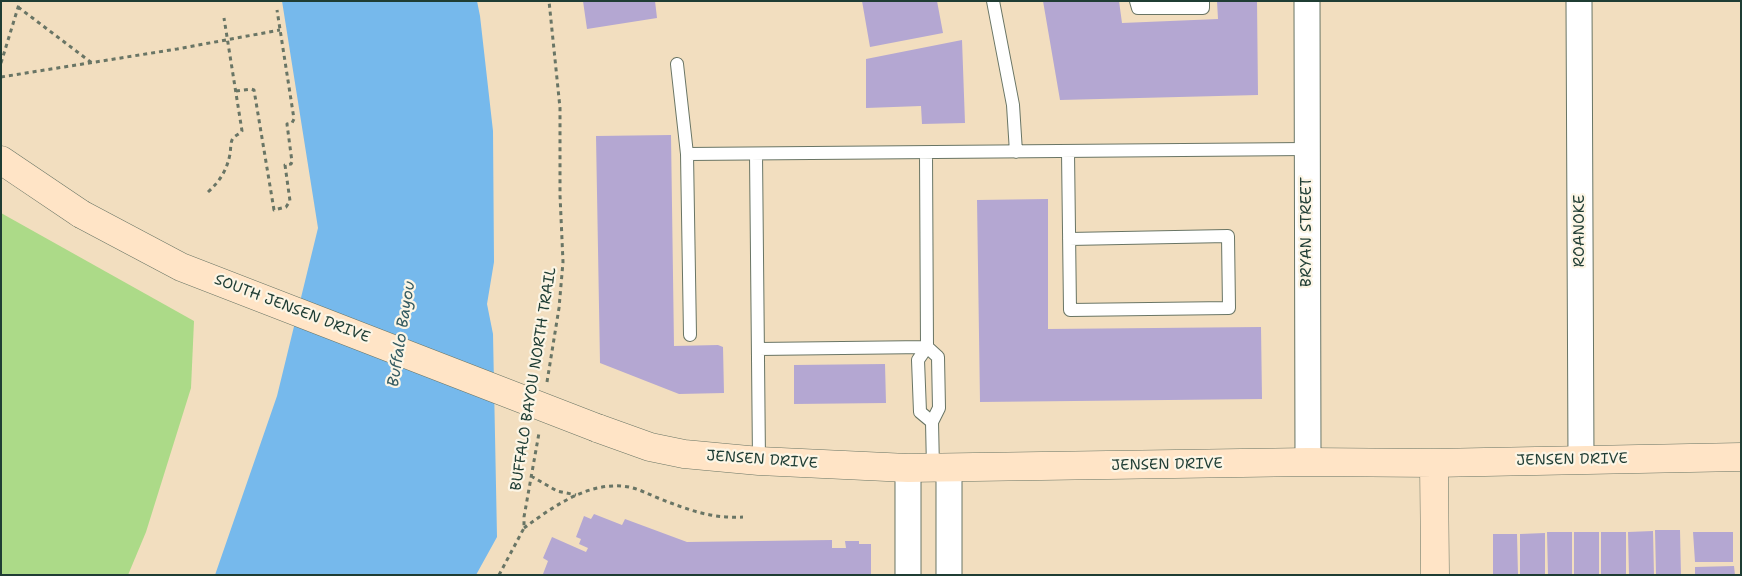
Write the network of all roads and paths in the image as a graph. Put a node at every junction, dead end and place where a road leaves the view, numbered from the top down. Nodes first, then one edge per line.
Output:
1 (20, 1) edge
2 (549, 1) edge
3 (993, 1) edge
4 (1136, 1) edge
5 (1203, 1) edge
6 (1306, 1) edge
7 (1580, 1) edge
8 (18, 7) junction
9 (277, 10) dead end
10 (224, 18) dead end
11 (280, 30) junction
12 (228, 40) junction
13 (1, 63) edge
14 (92, 63) junction
15 (678, 64) dead end
16 (1, 77) edge
17 (236, 92) junction
18 (1307, 149) junction
19 (1016, 152) junction
20 (1068, 152) junction
21 (926, 153) junction
22 (687, 154) junction
23 (756, 154) junction
24 (1, 160) edge
25 (208, 192) dead end
26 (1069, 239) junction
27 (690, 336) dead end
28 (927, 347) junction
29 (758, 348) junction
30 (546, 392) dead end
31 (932, 422) junction
32 (597, 428) joint
33 (540, 429) dead end
34 (1741, 457) edge
35 (1581, 460) junction
36 (759, 461) junction
37 (1308, 462) junction
38 (1434, 463) junction
39 (930, 468) junction
40 (531, 476) junction
41 (577, 495) junction
42 (743, 517) dead end
43 (524, 528) junction
44 (499, 575) edge
45 (908, 575) edge
46 (949, 575) edge
47 (1435, 575) edge

1 - 8 path
2 - 30 path, BUFFALO BAYOU NORTH TRAIL
3 - 19 lane
4 - 5 lane
6 - 18 street, BRYAN STREET
7 - 35 street, ROANOKE
8 - 13 path
8 - 14 path
9 - 11 path
10 - 12 path
11 - 12 path
11 - 17 path
12 - 14 path
12 - 17 path
14 - 16 path
15 - 22 lane
17 - 25 path
18 - 20 lane
18 - 37 street, BRYAN STREET
19 - 20 lane
19 - 21 lane
20 - 26 lane
21 - 23 lane
21 - 28 lane
22 - 23 lane
22 - 27 lane
23 - 29 lane
24 - 32 main road, SOUTH JENSEN DRIVE, bridge
26 - 26 lane
28 - 29 lane
28 - 31 lane
28 - 31 lane
29 - 36 lane
31 - 39 lane
32 - 36 main road, JENSEN DRIVE
33 - 40 path, BUFFALO BAYOU NORTH TRAIL
34 - 35 main road, JENSEN DRIVE
35 - 38 main road, JENSEN DRIVE
36 - 39 main road, JENSEN DRIVE
37 - 38 main road, JENSEN DRIVE
37 - 39 main road, JENSEN DRIVE
38 - 47 main road
39 - 45 street
39 - 46 street
40 - 41 path
40 - 43 path, BUFFALO BAYOU NORTH TRAIL
41 - 42 path
41 - 43 path
43 - 44 path, BUFFALO BAYOU NORTH TRAIL

